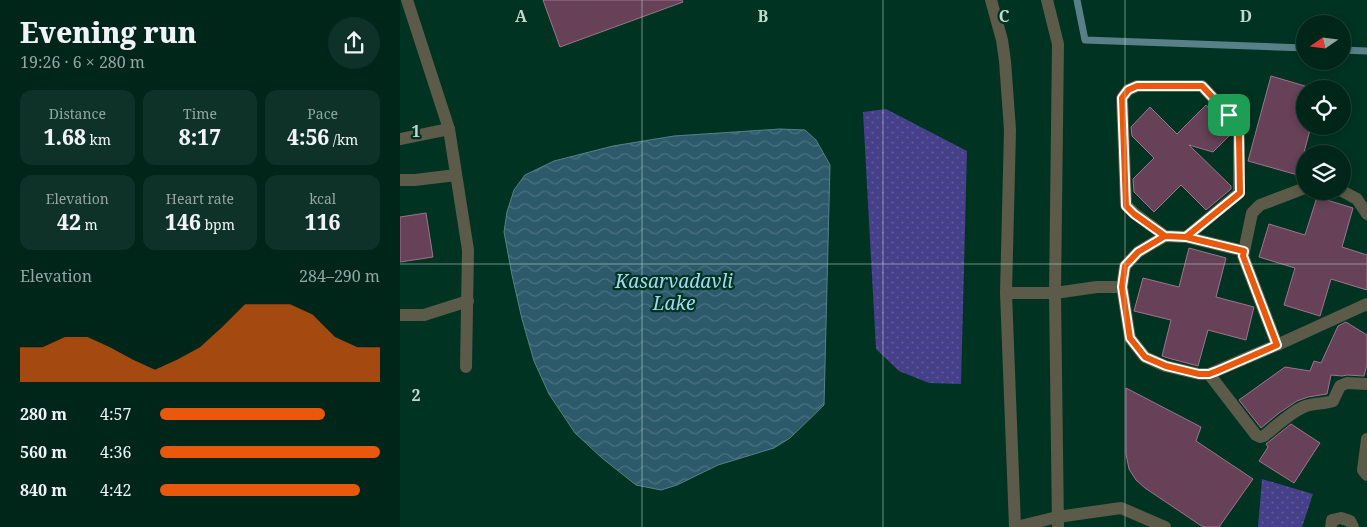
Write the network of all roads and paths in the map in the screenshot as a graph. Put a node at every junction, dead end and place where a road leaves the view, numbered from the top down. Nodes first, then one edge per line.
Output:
1 (407, 0) edge
2 (990, 0) edge
3 (1047, 0) edge
4 (449, 129) junction
5 (400, 139) edge
6 (456, 175) junction
7 (400, 180) edge
8 (1296, 191) edge
9 (1240, 193) junction
10 (1351, 196) edge
11 (1260, 204) junction
12 (1367, 214) edge
13 (1165, 236) junction
14 (1186, 237) junction
15 (1244, 251) junction
16 (1122, 287) junction
17 (1006, 293) junction
18 (1055, 293) junction
19 (468, 301) junction
20 (1367, 304) edge
21 (400, 315) edge
22 (1277, 345) junction
23 (466, 368) dead end
24 (1209, 374) junction
25 (1367, 384) edge
26 (1367, 440) edge
27 (1367, 475) edge
28 (1058, 522) edge
29 (1016, 527) edge
30 (1165, 527) edge
31 (1331, 527) edge
32 (1353, 527) edge

1 - 4 street
2 - 17 street
3 - 18 street
4 - 5 street
4 - 6 street
6 - 7 street
6 - 19 street
8 - 11 street
9 - 11 street
9 - 13 street
9 - 14 street
10 - 12 street
11 - 15 street
13 - 14 street
13 - 16 street
14 - 15 street
15 - 22 street
16 - 18 street
16 - 24 street
17 - 18 street
17 - 29 street
18 - 28 street
19 - 21 street
19 - 23 street
20 - 22 street
22 - 24 street
24 - 25 street
26 - 27 street
28 - 29 street
28 - 30 street
31 - 32 street

